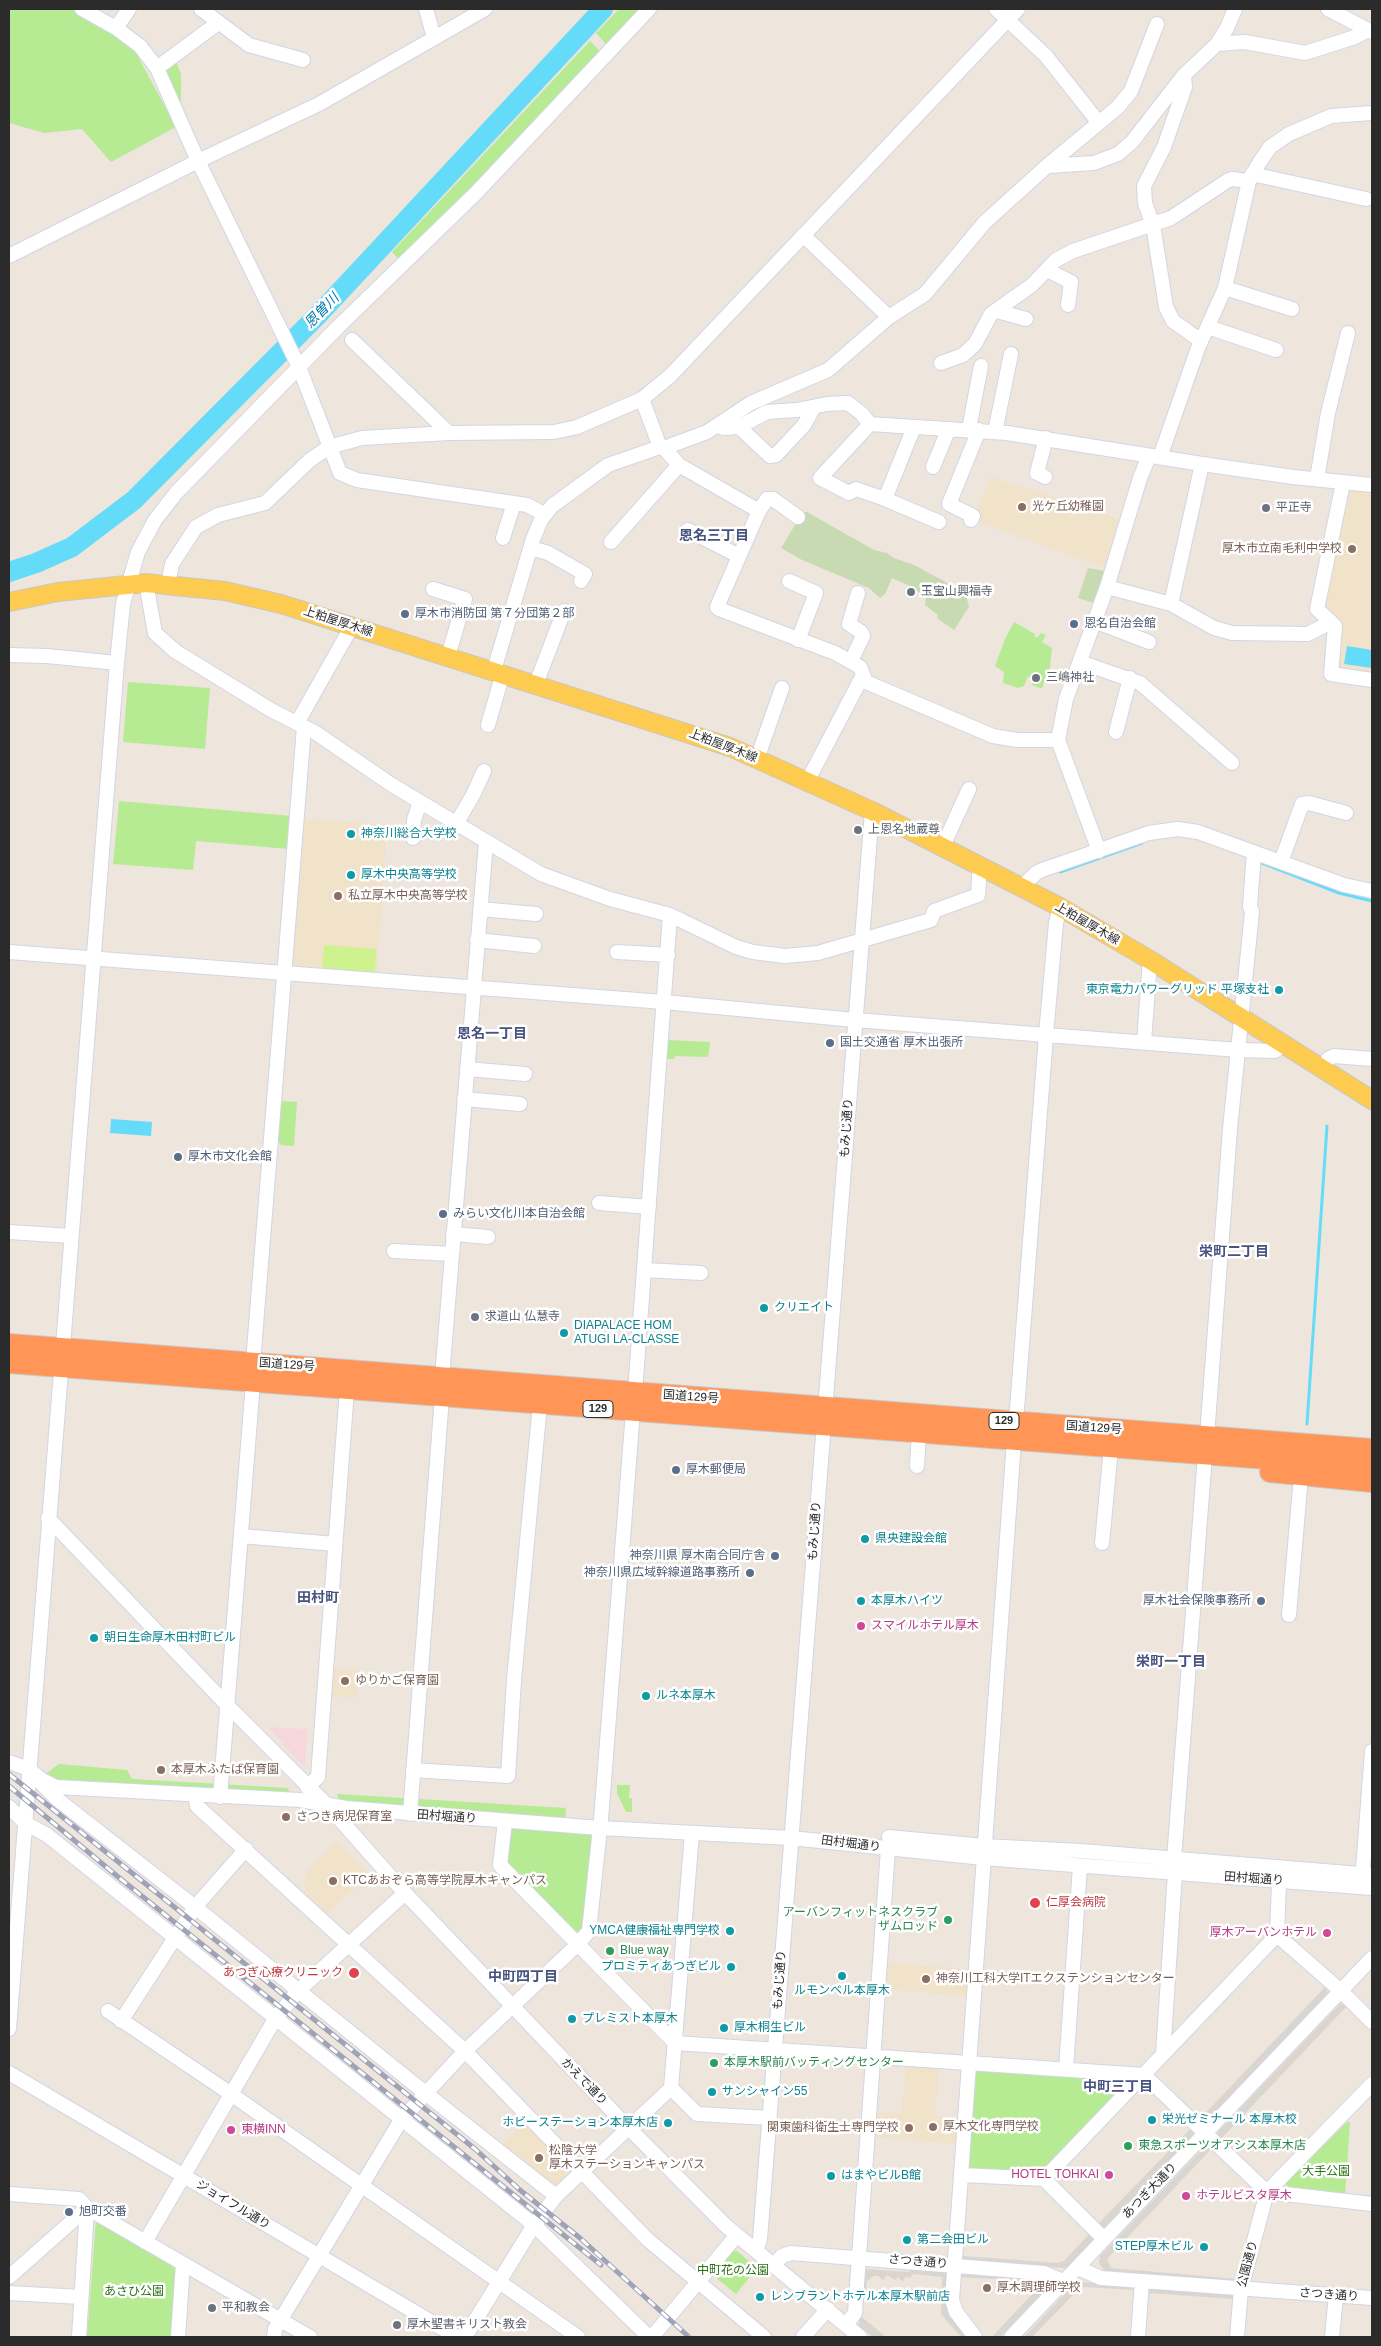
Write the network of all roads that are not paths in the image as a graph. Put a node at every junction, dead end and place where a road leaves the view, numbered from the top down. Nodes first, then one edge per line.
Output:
1 (82, 9) edge
2 (129, 9) edge
3 (201, 9) edge
4 (426, 9) edge
5 (485, 9) edge
6 (650, 9) edge
7 (996, 9) edge
8 (1018, 9) edge
9 (1236, 9) edge
10 (1328, 9) edge
11 (1008, 20) junction
12 (218, 23) junction
13 (1158, 24) dead end
14 (116, 28) junction
15 (1370, 31) edge
16 (434, 38) junction
17 (1217, 44) junction
18 (303, 60) dead end
19 (157, 68) junction
20 (1184, 75) junction
21 (1372, 113) edge
22 (1099, 123) junction
23 (198, 161) junction
24 (1047, 166) junction
25 (1250, 177) junction
26 (1366, 200) dead end
27 (1153, 225) junction
28 (803, 236) junction
29 (9, 256) edge
30 (1047, 270) junction
31 (1226, 288) junction
32 (1068, 305) dead end
33 (1292, 309) dead end
34 (997, 311) junction
35 (889, 317) junction
36 (1026, 320) dead end
37 (1208, 326) junction
38 (1348, 333) dead end
39 (352, 340) dead end
40 (1200, 341) junction
41 (1276, 350) dead end
42 (1012, 362) dead end
43 (297, 363) junction
44 (941, 363) dead end
45 (982, 375) dead end
46 (642, 399) junction
47 (814, 407) junction
48 (870, 424) junction
49 (718, 426) junction
50 (739, 427) junction
51 (914, 427) junction
52 (951, 428) junction
53 (974, 430) junction
54 (995, 432) junction
55 (449, 433) junction
56 (1046, 438) junction
57 (329, 447) junction
58 (662, 447) junction
59 (1155, 457) junction
60 (1202, 464) junction
61 (679, 465) junction
62 (933, 467) dead end
63 (1045, 477) dead end
64 (1317, 479) junction
65 (1343, 483) junction
66 (1372, 485) edge
67 (885, 499) junction
68 (514, 503) junction
69 (759, 511) junction
70 (544, 514) junction
71 (798, 517) dead end
72 (971, 520) dead end
73 (939, 522) dead end
74 (688, 530) dead end
75 (503, 538) dead end
76 (616, 540) dead end
77 (531, 548) junction
78 (739, 556) junction
79 (585, 574) dead end
80 (794, 581) dead end
81 (146, 583) junction
82 (127, 584) junction
83 (168, 584) junction
84 (1107, 587) junction
85 (432, 590) dead end
86 (858, 593) dead end
87 (9, 602) edge
88 (1171, 604) junction
89 (564, 611) dead end
90 (1094, 621) junction
91 (1330, 622) junction
92 (352, 626) junction
93 (798, 640) junction
94 (1149, 642) dead end
95 (9, 655) edge
96 (448, 656) junction
97 (851, 662) junction
98 (1080, 662) junction
99 (117, 663) junction
100 (498, 672) junction
101 (863, 675) junction
102 (1130, 678) junction
103 (1372, 680) edge
104 (536, 684) junction
105 (786, 692) dead end
106 (488, 720) dead end
107 (300, 725) junction
108 (1116, 732) dead end
109 (1058, 740) junction
110 (757, 759) junction
111 (1226, 761) dead end
112 (484, 770) dead end
113 (807, 782) junction
114 (969, 788) dead end
115 (420, 802) junction
116 (872, 811) junction
117 (1346, 813) dead end
118 (456, 824) junction
119 (413, 838) dead end
120 (486, 842) junction
121 (943, 846) junction
122 (1099, 851) junction
123 (1254, 852) junction
124 (1281, 862) junction
125 (980, 865) junction
126 (1022, 887) junction
127 (1372, 891) edge
128 (1060, 907) junction
129 (480, 909) junction
130 (536, 914) dead end
131 (670, 914) junction
132 (478, 940) junction
133 (863, 941) junction
134 (534, 946) dead end
135 (9, 952) edge
136 (617, 952) dead end
137 (668, 955) junction
138 (94, 959) junction
139 (1150, 960) junction
140 (284, 975) junction
141 (474, 988) junction
142 (664, 1002) junction
143 (1241, 1017) junction
144 (855, 1020) junction
145 (1046, 1035) junction
146 (1144, 1042) junction
147 (1284, 1044) junction
148 (1238, 1050) junction
149 (1372, 1059) edge
150 (1323, 1068) junction
151 (467, 1069) junction
152 (525, 1074) dead end
153 (464, 1100) junction
154 (1372, 1100) edge
155 (520, 1104) dead end
156 (599, 1203) dead end
157 (649, 1207) junction
158 (9, 1232) edge
159 (454, 1234) junction
160 (71, 1236) junction
161 (488, 1237) dead end
162 (394, 1251) dead end
163 (452, 1254) junction
164 (644, 1270) junction
165 (701, 1273) dead end
166 (9, 1344) edge
167 (61, 1358) junction
168 (9, 1363) edge
169 (253, 1372) junction
170 (442, 1387) junction
171 (347, 1389) junction
172 (634, 1402) junction
173 (540, 1404) junction
174 (824, 1416) junction
175 (1015, 1431) junction
176 (919, 1433) junction
177 (1372, 1437) edge
178 (1202, 1447) junction
179 (1111, 1448) junction
180 (1372, 1449) edge
181 (1301, 1461) junction
182 (917, 1466) dead end
183 (1372, 1467) edge
184 (1372, 1482) edge
185 (48, 1518) junction
186 (241, 1536) junction
187 (1102, 1543) dead end
188 (335, 1544) junction
189 (1290, 1615) dead end
190 (228, 1705) junction
191 (1372, 1751) edge
192 (9, 1762) edge
193 (29, 1769) junction
194 (413, 1770) junction
195 (307, 1787) junction
196 (195, 1795) junction
197 (220, 1797) junction
198 (9, 1806) edge
199 (328, 1806) junction
200 (410, 1814) junction
201 (505, 1821) junction
202 (25, 1823) junction
203 (600, 1828) junction
204 (692, 1833) junction
205 (791, 1838) junction
206 (889, 1843) junction
207 (246, 1850) junction
208 (983, 1852) junction
209 (1080, 1866) junction
210 (1175, 1866) junction
211 (1279, 1881) junction
212 (1367, 1881) edge
213 (405, 1893) junction
214 (195, 1907) junction
215 (1277, 1935) junction
216 (176, 1939) junction
217 (348, 1945) junction
218 (577, 1946) junction
219 (1372, 1958) edge
220 (298, 1991) junction
221 (1341, 1991) junction
222 (513, 2008) junction
223 (108, 2011) dead end
224 (275, 2019) junction
225 (121, 2021) junction
226 (1372, 2022) edge
227 (9, 2030) edge
228 (675, 2043) junction
229 (775, 2050) junction
230 (465, 2051) junction
231 (1163, 2054) junction
232 (874, 2057) junction
233 (968, 2063) junction
234 (1066, 2069) junction
235 (9, 2073) edge
236 (1144, 2075) junction
237 (1372, 2084) edge
238 (671, 2088) junction
239 (424, 2092) junction
240 (231, 2094) junction
241 (770, 2118) junction
242 (401, 2120) junction
243 (628, 2127) junction
244 (1206, 2132) junction
245 (580, 2172) junction
246 (183, 2175) junction
247 (962, 2175) junction
248 (1044, 2180) junction
249 (362, 2186) junction
250 (1268, 2192) junction
251 (9, 2194) edge
252 (556, 2196) junction
253 (1372, 2204) edge
254 (87, 2208) junction
255 (534, 2225) junction
256 (737, 2235) junction
257 (1104, 2239) junction
258 (145, 2242) junction
259 (756, 2251) junction
260 (319, 2256) junction
261 (858, 2258) junction
262 (184, 2264) junction
263 (774, 2265) junction
264 (954, 2265) junction
265 (1078, 2268) junction
266 (9, 2277) edge
267 (698, 2281) junction
268 (1142, 2281) junction
269 (1065, 2282) junction
270 (498, 2283) junction
271 (1240, 2289) junction
272 (9, 2293) edge
273 (1336, 2295) junction
274 (81, 2297) junction
275 (1372, 2298) edge
276 (828, 2309) junction
277 (280, 2321) junction
278 (846, 2325) junction
279 (79, 2337) edge
280 (178, 2337) edge
281 (274, 2337) edge
282 (310, 2337) edge
283 (457, 2337) edge
284 (466, 2337) edge
285 (578, 2337) edge
286 (650, 2337) edge
287 (764, 2337) edge
288 (803, 2337) edge
289 (860, 2337) edge
290 (975, 2337) edge
291 (1011, 2337) edge
292 (1138, 2337) edge
293 (1237, 2337) edge
294 (1332, 2337) edge

1 - 14 street
2 - 14 street
3 - 12 street
4 - 16 street
5 - 16 street
6 - 43 street
7 - 11 street
8 - 11 street
9 - 17 street
10 - 15 street
11 - 22 street
11 - 28 street
12 - 18 street
12 - 19 street
13 - 22 street
14 - 19 street
15 - 17 street
16 - 23 street
17 - 20 street
19 - 23 street
20 - 24 street
20 - 27 street
21 - 25 street
22 - 24 street
23 - 29 street
23 - 43 street
24 - 35 street
25 - 26 street
25 - 27 street
25 - 31 street
27 - 30 street
27 - 40 street
28 - 35 street
28 - 46 street
30 - 32 street
30 - 34 street
31 - 33 street
31 - 37 street
34 - 36 street
34 - 44 street
35 - 49 street
37 - 40 street
37 - 41 street
38 - 64 street
39 - 55 street
40 - 59 street
42 - 54 street
43 - 57 street
43 - 82 street
45 - 53 street
46 - 55 street
46 - 58 street
47 - 48 street
47 - 50 street
47 - 50 street
48 - 51 street
48 - 67 street
49 - 50 street
49 - 58 street
51 - 52 street
51 - 67 street
52 - 53 street
52 - 62 street
53 - 54 street
53 - 72 street
54 - 56 street
55 - 57 street
56 - 59 street
56 - 63 street
57 - 68 street
57 - 83 street
58 - 61 street
58 - 70 street
59 - 60 street
59 - 84 street
60 - 64 street
60 - 88 street
61 - 69 street
61 - 76 street
64 - 65 street
65 - 66 street
65 - 91 street
67 - 73 street
68 - 70 street
68 - 75 street
69 - 71 street
69 - 78 street
70 - 77 street
74 - 78 street
77 - 79 street
77 - 100 street
78 - 93 street
80 - 93 street
81 - 82 main road, 上粕屋厚木線
81 - 83 main road, 上粕屋厚木線
81 - 107 street
82 - 87 main road, 上粕屋厚木線
82 - 99 street
83 - 92 main road, 上粕屋厚木線
84 - 88 street
84 - 90 street
85 - 96 street
86 - 97 street
88 - 91 street
89 - 104 street
90 - 94 street
90 - 98 street
91 - 103 street
92 - 96 main road, 上粕屋厚木線
92 - 107 street
93 - 97 street
95 - 99 street
96 - 100 main road, 上粕屋厚木線
97 - 101 street
98 - 102 street
98 - 109 street
99 - 138 street
100 - 104 main road, 上粕屋厚木線
100 - 106 street
101 - 109 street
101 - 113 street
102 - 108 street
102 - 111 street
104 - 110 main road, 上粕屋厚木線
105 - 110 street
107 - 115 street
107 - 140 street
109 - 122 street
110 - 113 main road, 上粕屋厚木線
112 - 118 street
113 - 116 main road, 上粕屋厚木線
114 - 121 street
115 - 118 street
115 - 119 street
116 - 121 main road, 上粕屋厚木線
116 - 133 street, もみじ通り
117 - 124 street
118 - 120 street
120 - 129 street
120 - 131 street
121 - 125 main road, 上粕屋厚木線
122 - 123 street
122 - 126 street
123 - 124 street
123 - 143 street
124 - 127 street
125 - 126 main road, 上粕屋厚木線
125 - 133 street
126 - 128 main road, 上粕屋厚木線
128 - 139 main road, 上粕屋厚木線
128 - 145 street
129 - 130 street
129 - 132 street
131 - 133 street
131 - 137 street
132 - 134 street
132 - 141 street
133 - 144 street, もみじ通り
135 - 138 street
136 - 137 street
137 - 142 street
138 - 140 street
138 - 160 street
139 - 143 main road, 上粕屋厚木線
139 - 146 street
140 - 141 street
140 - 169 street
141 - 142 street
141 - 151 street
142 - 144 street
142 - 157 street
143 - 147 main road, 上粕屋厚木線
143 - 148 street
144 - 145 street
144 - 174 street, もみじ通り
145 - 146 street
145 - 175 street
146 - 148 street
147 - 148 street
147 - 150 main road, 上粕屋厚木線
148 - 178 street
149 - 150 street
150 - 154 main road, 上粕屋厚木線
151 - 152 street
151 - 153 street
153 - 155 street
153 - 159 street
156 - 157 street
157 - 164 street
158 - 160 street
159 - 161 street
159 - 163 street
160 - 167 street
162 - 163 street
163 - 170 street
164 - 165 street
164 - 172 street
166 - 167 highway, 国道129号 / 129
167 - 168 highway, 国道129号 / 129
167 - 169 highway, 国道129号 / 129
167 - 185 street
169 - 170 highway, 国道129号 / 129
169 - 171 highway, 国道129号 / 129
169 - 186 street
170 - 171 highway, 国道129号 / 129
170 - 172 highway, 国道129号 / 129
170 - 173 highway, 国道129号 / 129
170 - 194 street
171 - 188 street
172 - 173 highway, 国道129号 / 129
172 - 174 highway, 国道129号 / 129
172 - 203 street
173 - 194 street
174 - 175 highway, 国道129号 / 129
174 - 176 highway, 国道129号 / 129
174 - 205 street, もみじ通り
175 - 176 highway, 国道129号 / 129
175 - 178 highway, 国道129号 / 129
175 - 179 highway, 国道129号 / 129
175 - 208 street
176 - 182 street
177 - 178 highway, 129
178 - 179 highway, 国道129号 / 129
178 - 181 highway, 国道129号 / 129
178 - 181 highway, 129
178 - 210 street
179 - 187 street
180 - 181 highway, 国道129号 / 129
181 - 183 highway, 国道129号 / 129
181 - 184 highway, 129
181 - 189 street
185 - 190 street, かえで通り
185 - 193 street
186 - 188 street
186 - 190 street
188 - 195 street
190 - 195 street, かえで通り
190 - 197 street
191 - 212 street
192 - 193 street
193 - 196 street, 田村堀通り
193 - 202 street
193 - 214 street
194 - 200 street
195 - 199 street, かえで通り
196 - 197 street, 田村堀通り
196 - 207 street
197 - 199 street, 田村堀通り
198 - 202 street
199 - 200 street, 田村堀通り
199 - 213 street, かえで通り
200 - 201 street, 田村堀通り
201 - 203 street, 田村堀通り
201 - 218 street
202 - 216 street
202 - 227 street
203 - 204 street, 田村堀通り
203 - 218 street
204 - 205 street, 田村堀通り
204 - 228 street
205 - 206 street, 田村堀通り
205 - 229 street, もみじ通り
206 - 208 street, 田村堀通り
206 - 232 street
207 - 214 street
207 - 217 street
208 - 209 street, 田村堀通り
208 - 210 street
208 - 233 street
209 - 210 street, 田村堀通り
209 - 234 street
210 - 211 street, 田村堀通り
210 - 212 street
210 - 231 street
211 - 212 street, 田村堀通り
211 - 215 street
213 - 217 street
213 - 222 street, かえで通り
214 - 216 street
214 - 220 street
215 - 221 street
215 - 231 street
216 - 224 street
216 - 225 street
217 - 220 street
217 - 230 street
218 - 222 street
218 - 228 street
219 - 221 street, あつぎ大通り
220 - 224 street
220 - 239 street
221 - 226 street
221 - 244 street, あつぎ大通り
222 - 230 street
222 - 243 street, かえで通り
223 - 225 street
224 - 240 street
224 - 242 street
225 - 240 street
228 - 229 street
228 - 238 street
229 - 232 street
229 - 241 street, もみじ通り
230 - 239 street
230 - 245 street
231 - 236 street
232 - 233 street
232 - 261 street
233 - 234 street
233 - 247 street
234 - 236 street
235 - 246 street, ジョイフル通り
236 - 244 street
236 - 248 street
237 - 250 street
238 - 241 street
238 - 243 street
239 - 242 street
239 - 252 street
240 - 246 street
240 - 249 street
241 - 259 street, もみじ通り
242 - 249 street
242 - 255 street
243 - 245 street
243 - 256 street, かえで通り
244 - 250 street
244 - 257 street, あつぎ大通り
245 - 252 street
245 - 267 street
246 - 258 street
246 - 260 street, ジョイフル通り
247 - 248 street
247 - 264 street
248 - 257 street
249 - 260 street
249 - 270 street
250 - 253 street
250 - 271 street, 公園通り
251 - 254 street
252 - 255 street
254 - 258 street
254 - 266 street
254 - 274 street
255 - 270 street
255 - 286 street
256 - 259 street, かえで通り
256 - 267 street
257 - 265 street, あつぎ大通り
258 - 262 street
259 - 263 street, かえで通り
260 - 277 street
260 - 283 street, ジョイフル通り
261 - 263 street, さつき通り
261 - 264 street, さつき通り
261 - 278 street
262 - 277 street
262 - 280 street
263 - 276 street, かえで通り
264 - 269 street, さつき通り
264 - 290 street
265 - 268 street, さつき通り
265 - 269 street, あつぎ大通り
267 - 286 street
267 - 287 street
268 - 271 street, さつき通り
268 - 292 street
269 - 291 street, あつぎ大通り
270 - 284 street
270 - 285 street
271 - 273 street, さつき通り
271 - 293 street, 公園通り
272 - 274 street
273 - 275 street, さつき通り
273 - 294 street
274 - 279 street
276 - 278 street, かえで通り
276 - 288 street
277 - 281 street
277 - 282 street
278 - 289 street, かえで通り

